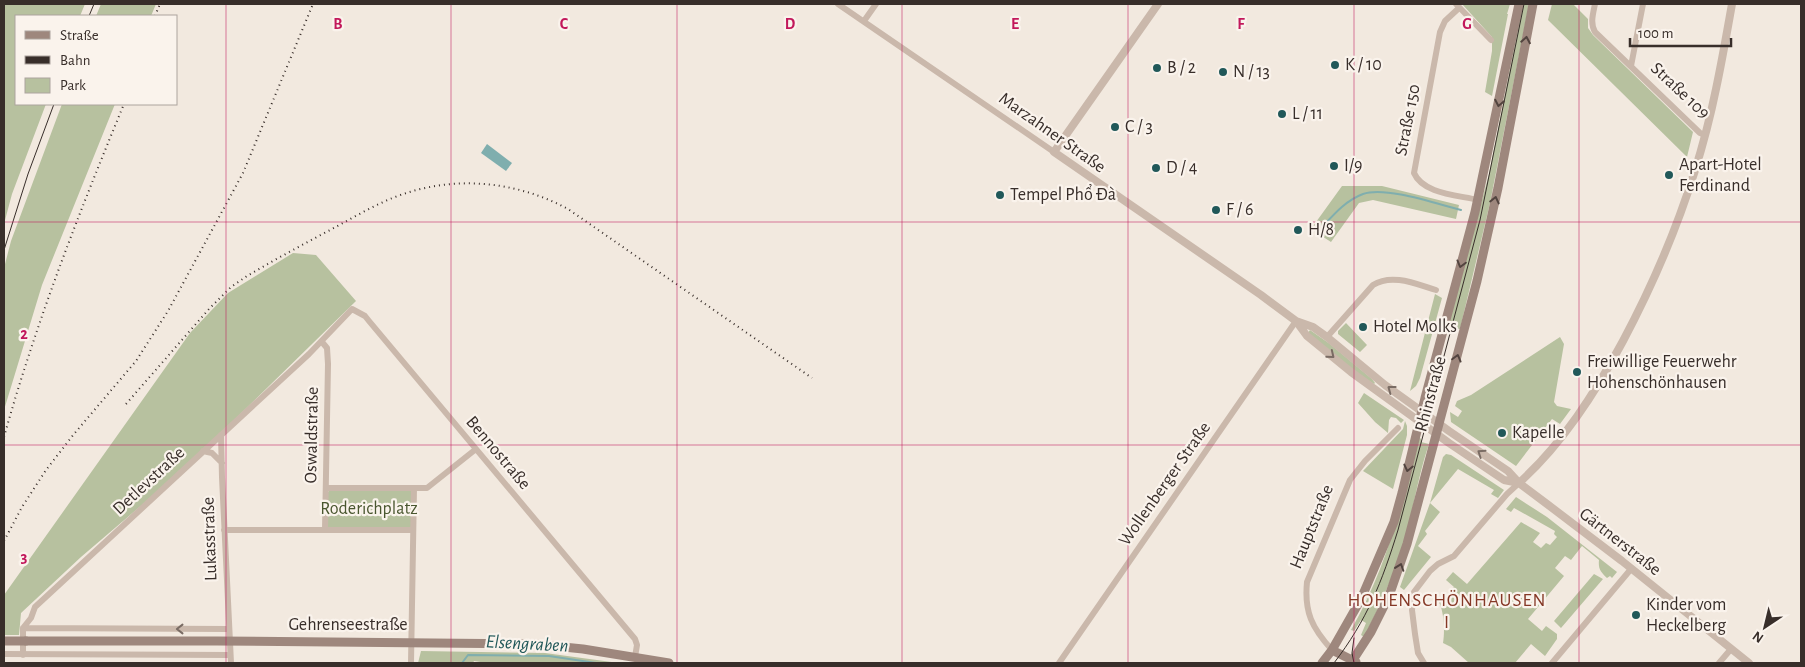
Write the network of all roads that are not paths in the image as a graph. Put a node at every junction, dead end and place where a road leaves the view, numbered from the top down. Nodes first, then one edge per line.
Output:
1 (838, 4) edge
2 (876, 4) edge
3 (1158, 4) edge
4 (1519, 4) edge
5 (1533, 4) edge
6 (1595, 4) edge
7 (1643, 4) edge
8 (1732, 4) edge
9 (1458, 6) edge
10 (864, 21) junction
11 (1491, 40) dead end
12 (1631, 66) junction
13 (1705, 135) junction
14 (1054, 152) junction
15 (1478, 200) junction
16 (1436, 290) dead end
17 (1296, 321) junction
18 (1327, 337) junction
19 (322, 342) junction
20 (1422, 411) junction
21 (1419, 421) junction
22 (1435, 421) junction
23 (1398, 428) dead end
24 (1436, 434) junction
25 (221, 435) junction
26 (476, 449) junction
27 (202, 452) junction
28 (222, 463) junction
29 (1519, 483) junction
30 (326, 488) junction
31 (414, 488) junction
32 (224, 530) junction
33 (325, 530) junction
34 (413, 530) junction
35 (1631, 569) junction
36 (23, 628) junction
37 (228, 629) junction
38 (4, 641) edge
39 (230, 641) junction
40 (412, 642) junction
41 (1731, 649) junction
42 (1332, 650) junction
43 (4, 654) edge
44 (23, 655) junction
45 (230, 655) junction
46 (635, 657) junction
47 (1354, 662) edge
48 (231, 663) edge
49 (411, 663) edge
50 (669, 663) edge
51 (1059, 663) edge
52 (1322, 663) edge
53 (1344, 663) edge
54 (1424, 663) edge
55 (1552, 663) edge
56 (1719, 663) edge
57 (1749, 663) edge

1 - 10 street, Marzahner Straße
2 - 10 street
3 - 14 street
4 -> 15 main road, Rhinstraße
22 -> 5 main road, Rhinstraße
6 - 12 street, Straße 109
7 - 12 street
8 - 13 street
9 - 11 street
9 - 15 street, Straße 150
10 - 14 street, Marzahner Straße
12 - 13 street, Straße 109
13 - 29 street
14 - 17 street, Marzahner Straße
15 -> 20 main road, Rhinstraße
16 - 18 street
17 - 18 street, Marzahner Straße
17 -> 21 street, Marzahner Straße
17 - 51 street, Wollenberger Straße
20 -> 18 street, Marzahner Straße
19 - 25 street, Detlevstraße
19 - 26 street, Bennostraße
19 - 30 street, Oswaldstraße
20 - 21 main road, Rhinstraße
20 - 22 street, Marzahner Straße
21 - 24 street, Marzahner Straße
21 -> 42 main road, Rhinstraße
22 - 24 main road, Rhinstraße
29 -> 22 street, Gärtnerstraße
23 - 42 street, Hauptstraße
24 - 29 street, Gärtnerstraße
47 -> 24 main road, Rhinstraße
25 - 27 street, Detlevstraße
25 - 28 street, Lukasstraße
26 - 31 street
26 - 46 street, Bennostraße
27 - 28 street
27 - 36 street, Detlevstraße
28 - 32 street, Lukasstraße
29 - 35 street, Gärtnerstraße
29 - 54 street
30 - 31 street
30 - 33 street, Oswaldstraße
31 - 34 street
32 - 33 street
32 - 37 street, Lukasstraße
33 - 34 street
34 - 40 street
35 - 41 street, Gärtnerstraße
35 - 55 street
37 -> 36 street
36 - 44 street
37 - 39 street, Lukasstraße
38 - 39 main road, Gehrenseestraße, bridge
39 - 40 main road, Gehrenseestraße
39 - 45 street, Lukasstraße
40 - 46 main road, Gehrenseestraße
40 - 49 street
41 - 56 street
41 - 57 street, Gärtnerstraße
42 - 47 main road, Hauptstraße
42 - 52 main road, Rhinstraße
42 - 53 main road, Hauptstraße
43 - 44 street
44 - 45 street
45 - 48 street, Lukasstraße
46 - 50 main road, Gehrenseestraße

